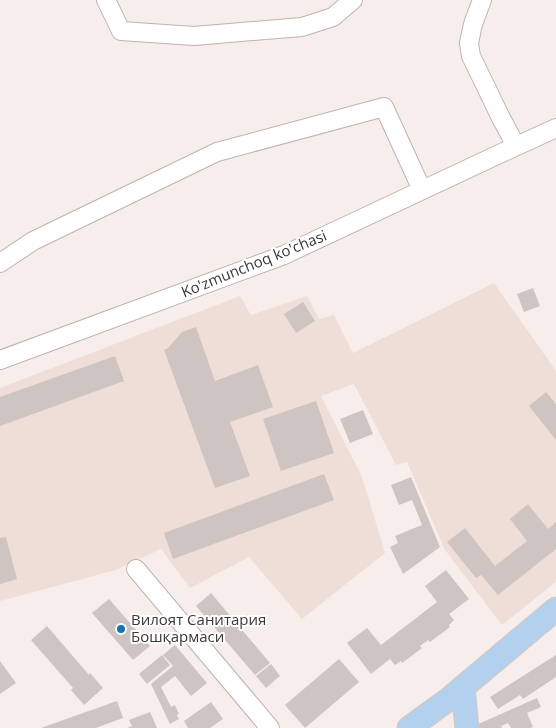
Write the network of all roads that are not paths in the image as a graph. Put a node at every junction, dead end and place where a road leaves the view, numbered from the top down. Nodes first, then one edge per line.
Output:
1 (106, 0) edge
2 (353, 0) edge
3 (482, 0) edge
4 (556, 128) edge
5 (516, 146) junction
6 (422, 190) junction
7 (0, 263) edge
8 (0, 360) edge
9 (136, 569) dead end
10 (556, 609) edge
11 (456, 693) junction
12 (270, 728) edge
13 (409, 728) edge
14 (453, 728) edge
15 (467, 728) edge

1 - 2 street
3 - 5 street
4 - 5 street, Ko'zmunchoq ko'chasi
5 - 6 street, Ko'zmunchoq ko'chasi
6 - 7 street
6 - 8 street, Ko'zmunchoq ko'chasi
9 - 12 street
10 - 11 main road
11 - 13 main road
11 - 14 main road
11 - 15 main road

